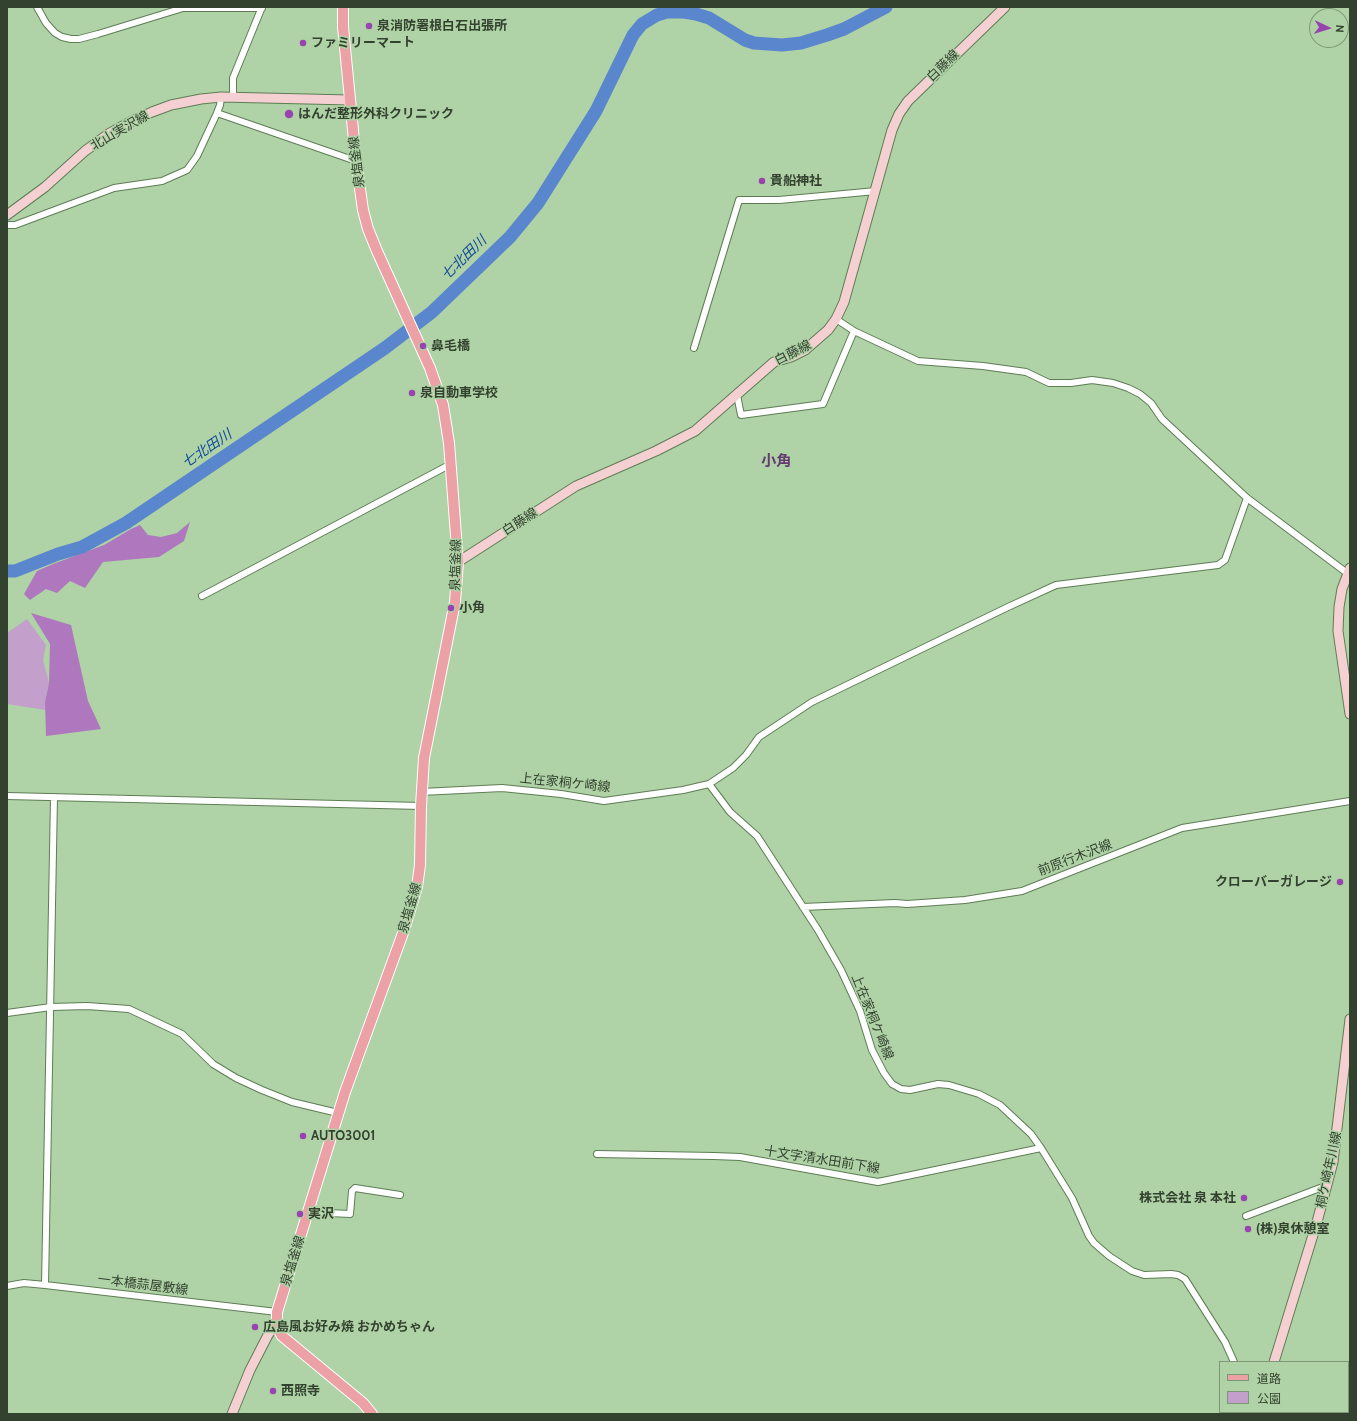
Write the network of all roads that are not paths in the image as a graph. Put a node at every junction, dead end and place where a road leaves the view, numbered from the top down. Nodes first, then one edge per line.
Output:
1 (37, 7) edge
2 (262, 7) edge
3 (343, 7) edge
4 (1004, 7) edge
5 (221, 97) junction
6 (232, 98) junction
7 (350, 100) junction
8 (217, 113) junction
9 (356, 161) junction
10 (876, 190) junction
11 (7, 214) edge
12 (7, 225) edge
13 (836, 319) junction
14 (854, 331) junction
15 (694, 348) dead end
16 (737, 395) junction
17 (451, 464) junction
18 (1247, 498) junction
19 (458, 562) junction
20 (1349, 571) edge
21 (202, 596) dead end
22 (1350, 714) edge
23 (709, 784) junction
24 (421, 792) junction
25 (7, 796) edge
26 (54, 797) junction
27 (1350, 801) edge
28 (420, 806) junction
29 (803, 907) junction
30 (50, 1007) junction
31 (7, 1013) edge
32 (1350, 1019) edge
33 (338, 1113) junction
34 (1041, 1148) junction
35 (597, 1154) dead end
36 (1328, 1185) junction
37 (400, 1195) dead end
38 (308, 1212) junction
39 (1246, 1216) dead end
40 (45, 1285) junction
41 (7, 1286) edge
42 (277, 1317) junction
43 (1234, 1361) edge
44 (1274, 1361) edge
45 (232, 1414) edge
46 (372, 1414) edge

1 - 2 street
2 - 6 street
3 - 7 main road, 泉塩釜線
4 - 10 street, 白藤線
5 - 6 street, 北山実沢線
5 - 8 street
5 - 11 street, 北山実沢線
6 - 7 street, 北山実沢線
7 - 9 main road, 泉塩釜線
8 - 9 street
8 - 12 street
9 - 17 main road, 泉塩釜線
10 - 13 street, 白藤線
10 - 15 street
13 - 14 street
13 - 16 street, 白藤線
14 - 16 street
14 - 18 street
16 - 19 street, 白藤線
17 - 19 main road, 泉塩釜線
17 - 21 street
18 - 20 street
18 - 23 street
19 - 24 main road, 泉塩釜線
20 - 22 street
23 - 24 street, 上在家桐ケ崎線
23 - 29 street, 上在家桐ケ崎線
24 - 28 main road, 泉塩釜線
25 - 26 street
26 - 28 street
26 - 30 street
27 - 29 street, 前原行木沢線
28 - 33 main road, 泉塩釜線
29 - 34 street, 上在家桐ケ崎線
30 - 31 street
30 - 33 street
30 - 40 street
32 - 36 street, 桐ケ崎年川線
33 - 38 main road, 泉塩釜線
34 - 35 street, 十文字清水田前下線
34 - 43 street, 上在家桐ケ崎線
36 - 39 street
36 - 44 street, 桐ケ崎年川線
37 - 38 street
38 - 42 main road, 泉塩釜線
40 - 41 street, 一本橋蒜屋敷線
40 - 42 street, 一本橋蒜屋敷線
42 - 45 street
42 - 46 main road

